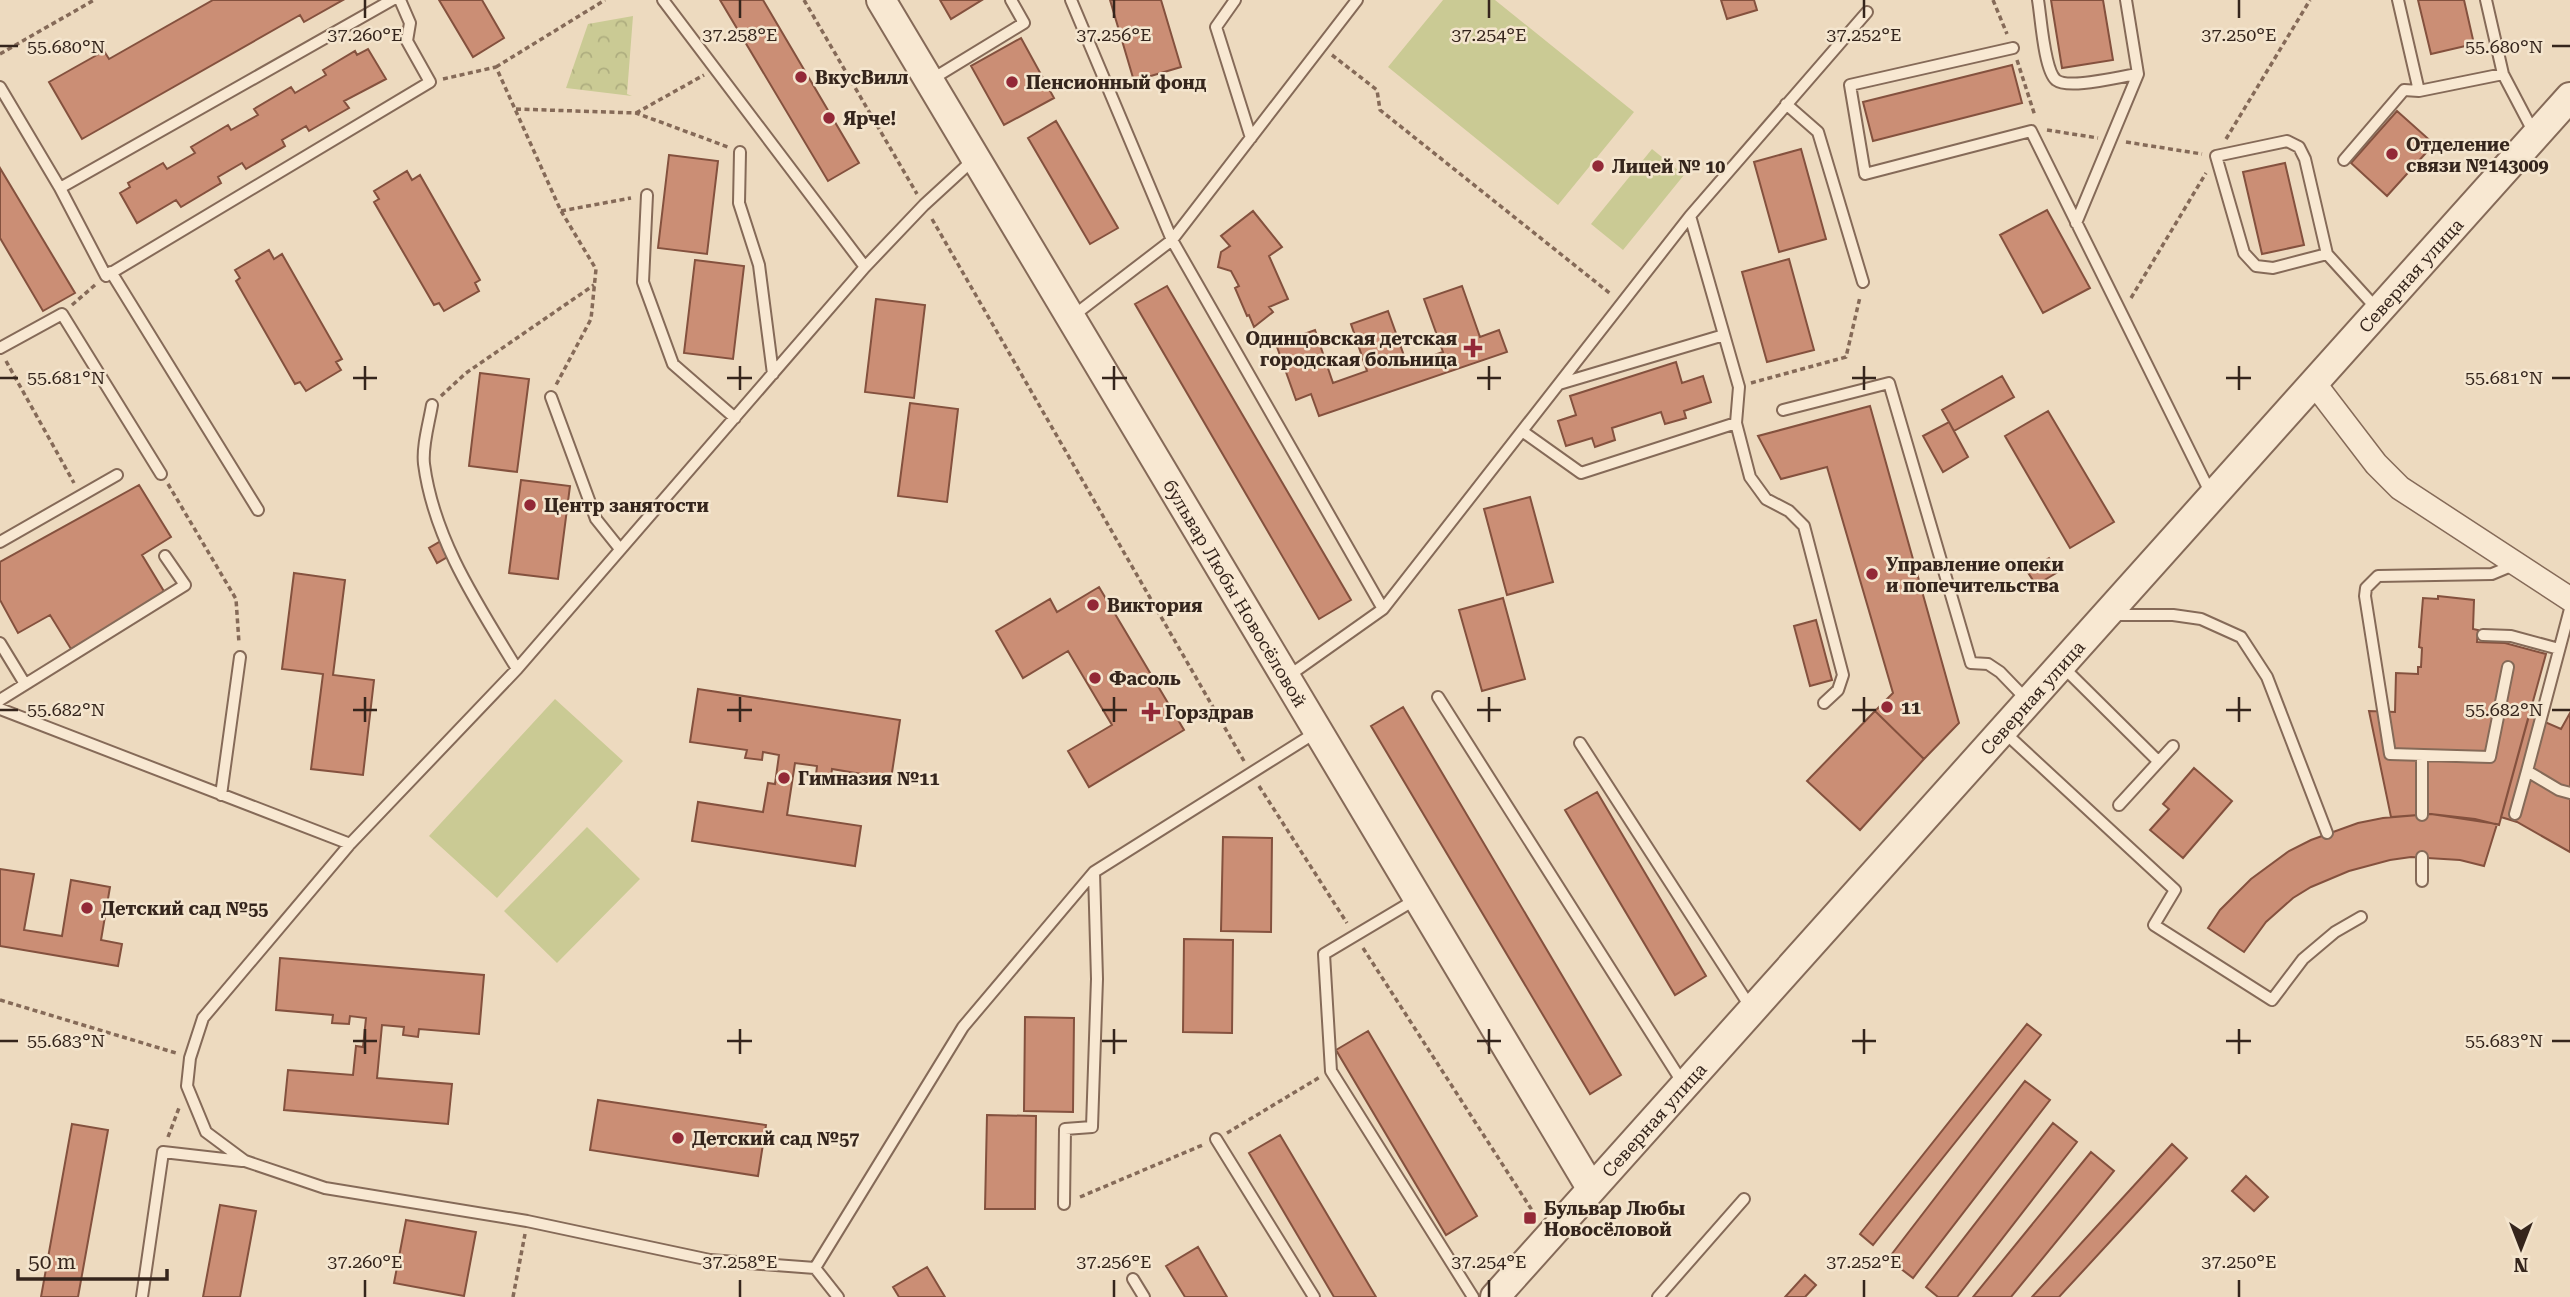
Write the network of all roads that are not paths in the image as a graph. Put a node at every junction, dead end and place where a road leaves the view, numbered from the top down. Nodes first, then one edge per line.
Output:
1 (392, 0) edge
2 (400, 0) edge
3 (663, 0) edge
4 (881, 0) edge
5 (1011, 0) edge
6 (1071, 0) edge
7 (1235, 0) edge
8 (1357, 0) edge
9 (2038, 0) edge
10 (2126, 0) edge
11 (2398, 0) edge
12 (2486, 0) edge
13 (1867, 12) dead end
14 (2013, 48) dead end
15 (2138, 74) junction
16 (2503, 74) junction
17 (929, 81) junction
18 (0, 86) edge
19 (2419, 91) junction
20 (2570, 97) edge
21 (1787, 104) junction
22 (2536, 136) junction
23 (1251, 138) junction
24 (740, 152) road end
25 (976, 159) junction
26 (2344, 160) dead end
27 (60, 188) junction
28 (647, 195) road end
29 (1690, 216) junction
30 (2076, 223) junction
31 (1172, 240) junction
32 (2326, 254) junction
33 (865, 267) junction
34 (108, 274) junction
35 (1863, 282) road end
36 (2379, 311) junction
37 (1071, 318) junction
38 (1724, 335) junction
39 (0, 349) edge
40 (773, 374) junction
41 (2314, 383) junction
42 (1559, 384) junction
43 (551, 397) road end
44 (432, 405) road end
45 (1783, 410) dead end
46 (735, 418) junction
47 (1735, 423) junction
48 (1522, 431) junction
49 (161, 474) road end
50 (117, 475) dead end
51 (2212, 497) junction
52 (258, 510) dead end
53 (0, 542) edge
54 (621, 549) junction
55 (165, 556) dead end
56 (2516, 564) junction
57 (2570, 599) edge
58 (1383, 609) junction
59 (2570, 609) edge
60 (2107, 615) junction
61 (2483, 635) dead end
62 (0, 643) edge
63 (2559, 649) junction
64 (240, 657) road end
65 (2061, 665) junction
66 (2508, 667) dead end
67 (517, 668) junction
68 (1286, 678) junction
69 (25, 684) junction
70 (1438, 697) dead end
71 (0, 700) edge
72 (2029, 702) junction
73 (1824, 703) dead end
74 (0, 709) edge
75 (1318, 731) junction
76 (2003, 731) junction
77 (1580, 743) dead end
78 (2173, 746) dead end
79 (2422, 756) junction
80 (2158, 761) junction
81 (2527, 771) junction
82 (2570, 793) edge
83 (221, 795) junction
84 (2119, 804) dead end
85 (2515, 814) dead end
86 (2422, 815) dead end
87 (2327, 833) dead end
88 (349, 844) junction
89 (2422, 857) dead end
90 (1094, 872) junction
91 (2422, 881) dead end
92 (1418, 898) junction
93 (2361, 917) dead end
94 (1752, 1010) junction
95 (1684, 1086) junction
96 (1216, 1139) dead end
97 (245, 1161) junction
98 (1591, 1188) junction
99 (1744, 1199) dead end
100 (1064, 1204) dead end
101 (815, 1268) junction
102 (1133, 1279) dead end
103 (142, 1297) edge
104 (838, 1297) edge
105 (1144, 1297) edge
106 (1314, 1297) edge
107 (1473, 1297) edge
108 (1495, 1297) edge
109 (1658, 1297) edge

1 - 27 lane
2 - 34 lane
3 - 33 lane
4 - 17 street, бульвар Любы Новосёловой
5 - 17 lane
6 - 31 lane
7 - 23 lane
8 - 23 lane
9 - 15 lane
10 - 15 lane
11 - 19 lane
12 - 16 lane
13 - 21 lane
14 - 30 lane
15 - 30 lane
16 - 19 lane
16 - 22 lane
17 - 25 street, бульвар Любы Новосёловой
18 - 27 lane
19 - 26 lane
20 - 22 street, Северная улица
21 - 29 lane
21 - 35 lane
22 - 36 street, Северная улица
23 - 31 lane
24 - 40 lane
25 - 33 lane
25 - 37 street, бульвар Любы Новосёловой
27 - 34 lane
28 - 46 lane
29 - 38 lane
29 - 42 lane
30 - 51 lane
31 - 37 lane
31 - 58 lane
32 - 32 lane
32 - 36 lane
33 - 40 lane
34 - 52 lane
36 - 41 street, Северная улица
37 - 68 street, бульвар Любы Новосёловой
38 - 42 lane
38 - 47 lane
39 - 49 lane
40 - 46 lane
41 - 51 street, Северная улица
41 - 56 street
42 - 48 lane
43 - 54 lane
44 - 67 lane
45 - 72 lane
46 - 54 lane
47 - 48 lane
47 - 73 lane
48 - 58 lane
50 - 53 lane
51 - 60 street, Северная улица
54 - 67 lane
55 - 69 lane
56 - 57 street
56 - 79 lane
58 - 68 lane
59 - 63 lane
60 - 65 street, Северная улица
60 - 87 lane
61 - 63 lane
62 - 69 lane
63 - 81 lane
64 - 83 lane
65 - 72 street, Северная улица
65 - 80 lane
66 - 79 lane
67 - 88 lane
68 - 75 street, бульвар Любы Новосёловой
69 - 71 lane
70 - 95 lane
72 - 76 street, Северная улица
74 - 83 lane
75 - 90 lane
75 - 92 street, бульвар Любы Новосёловой
76 - 93 lane
76 - 94 street, Северная улица
77 - 94 lane
78 - 80 lane
79 - 86 lane
80 - 84 lane
81 - 82 lane
81 - 85 lane
83 - 88 lane
88 - 97 lane
89 - 91 lane
90 - 100 lane
90 - 101 lane
92 - 98 street, бульвар Любы Новосёловой
92 - 107 lane
94 - 95 street, Северная улица
95 - 98 street, Северная улица
96 - 106 lane
97 - 101 lane
97 - 103 lane
98 - 108 street, Северная улица
99 - 109 lane
101 - 104 lane
102 - 105 lane

